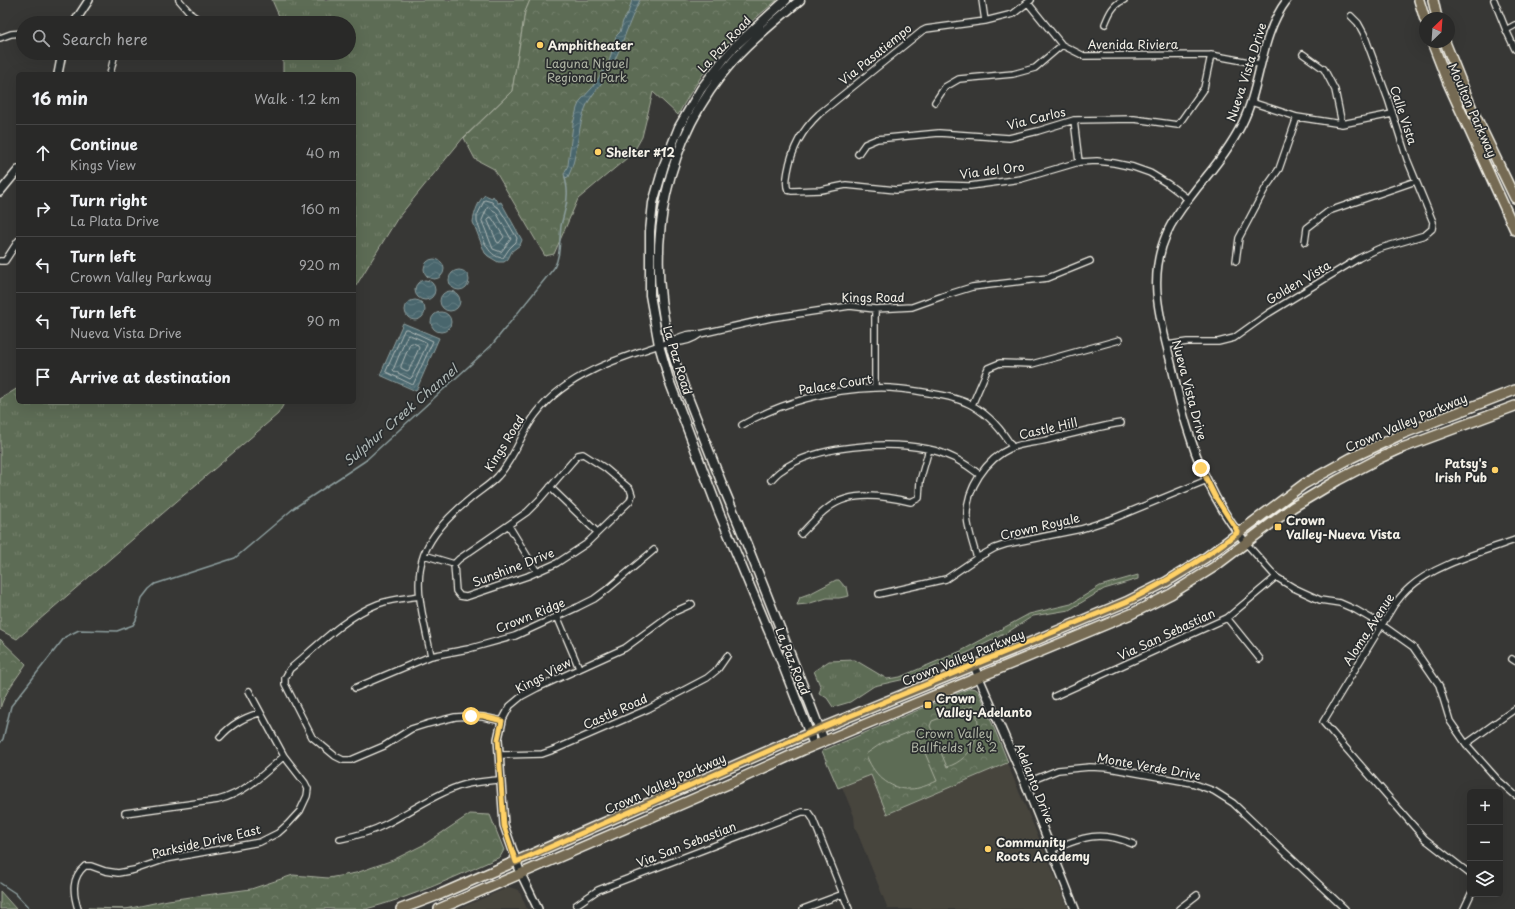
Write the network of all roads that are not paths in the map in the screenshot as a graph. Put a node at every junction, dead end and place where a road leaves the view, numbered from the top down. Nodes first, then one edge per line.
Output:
1 (89, 0) edge
2 (178, 0) edge
3 (786, 0) edge
4 (800, 0) edge
5 (982, 0) edge
6 (1124, 0) edge
7 (1286, 0) edge
8 (1419, 0) edge
9 (1433, 0) edge
10 (1494, 0) edge
11 (1029, 2) edge
12 (1423, 12) edge
13 (1436, 12) edge
14 (79, 16) edge
15 (194, 16) edge
16 (1351, 16) dead end
17 (985, 21) junction
18 (1105, 24) dead end
19 (1515, 26) edge
20 (1506, 30) junction
21 (16, 34) edge
22 (0, 38) edge
23 (1062, 45) junction
24 (1434, 48) edge
25 (1447, 48) edge
26 (1515, 49) edge
27 (1303, 54) dead end
28 (1211, 55) junction
29 (61, 60) edge
30 (113, 60) edge
31 (1260, 64) junction
32 (58, 72) edge
33 (110, 72) edge
34 (935, 102) dead end
35 (1250, 102) junction
36 (1392, 114) junction
37 (1297, 117) junction
38 (1074, 120) junction
39 (1342, 124) junction
40 (858, 154) dead end
41 (1079, 162) junction
42 (16, 172) edge
43 (1416, 181) junction
44 (788, 190) joint
45 (0, 192) edge
46 (1515, 198) edge
47 (1188, 199) junction
48 (653, 203) junction
49 (663, 211) junction
50 (1433, 222) joint
51 (1515, 230) edge
52 (1305, 242) dead end
53 (16, 244) edge
54 (0, 261) edge
55 (1090, 261) dead end
56 (1236, 261) dead end
57 (875, 308) junction
58 (1119, 340) dead end
59 (669, 342) junction
60 (659, 345) junction
61 (1167, 345) junction
62 (875, 388) junction
63 (1515, 390) edge
64 (972, 405) junction
65 (1515, 406) edge
66 (1121, 423) dead end
67 (742, 425) dead end
68 (1012, 447) junction
69 (929, 449) junction
70 (980, 475) junction
71 (771, 480) dead end
72 (1207, 480) junction
73 (550, 487) junction
74 (509, 526) junction
75 (597, 532) junction
76 (1238, 532) junction
77 (801, 534) dead end
78 (1515, 540) edge
79 (1246, 542) junction
80 (654, 550) dead end
81 (424, 555) junction
82 (978, 558) junction
83 (454, 564) junction
84 (537, 572) junction
85 (1276, 577) junction
86 (879, 594) dead end
87 (420, 596) junction
88 (692, 604) dead end
89 (557, 616) junction
90 (1227, 618) junction
91 (1382, 625) junction
92 (431, 656) junction
93 (727, 656) dead end
94 (1260, 659) dead end
95 (974, 666) junction
96 (579, 668) junction
97 (979, 678) junction
98 (355, 688) dead end
99 (249, 691) dead end
100 (1056, 696) dead end
101 (1515, 709) edge
102 (260, 713) junction
103 (502, 721) junction
104 (820, 729) junction
105 (809, 733) junction
106 (220, 737) dead end
107 (824, 741) junction
108 (1466, 744) junction
109 (814, 745) junction
110 (498, 755) junction
111 (284, 756) junction
112 (500, 780) junction
113 (1024, 783) junction
114 (1515, 795) edge
115 (125, 813) dead end
116 (340, 839) dead end
117 (1133, 844) dead end
118 (1051, 850) junction
119 (516, 862) junction
120 (1467, 872) edge
121 (521, 874) junction
122 (843, 894) junction
123 (1197, 895) dead end
124 (1470, 897) edge
125 (576, 905) dead end
126 (78, 909) edge
127 (401, 909) edge
128 (439, 909) edge
129 (538, 909) edge
130 (803, 909) edge
131 (849, 909) edge
132 (1075, 909) edge
133 (1179, 909) edge
134 (1345, 909) edge
135 (1464, 909) edge

1 - 14 street
2 - 15 street
3 - 48 main road, La Paz Road
4 - 49 main road, La Paz Road
5 - 17 street
6 - 18 street
7 - 31 street, Nueva Vista Drive
8 - 12 main road
9 - 13 main road
10 - 20 street
11 - 17 street, Via Pasatiempo
11 - 23 street, Avenida Riviera
16 - 36 street, Calle Vista
17 - 44 street, Via Pasatiempo
19 - 20 street
20 - 26 street
21 - 22 street
23 - 28 street, Avenida Riviera
23 - 34 street
24 - 51 main road, Moulton Parkway
25 - 46 main road, Moulton Parkway
27 - 39 street
28 - 31 street, Avenida Riviera
28 - 38 street, Via Carlos
29 - 32 street
30 - 33 street
31 - 35 street, Nueva Vista Drive
35 - 37 street
35 - 47 street, Nueva Vista Drive
36 - 39 street
36 - 43 street, Calle Vista
37 - 39 street
37 - 56 street
38 - 40 street, Via Carlos
38 - 41 street
41 - 44 street, Via del Oro
41 - 47 street, Via del Oro
42 - 45 street
43 - 50 street, Calle Vista
43 - 52 street
47 - 61 street, Nueva Vista Drive
48 - 49 main road
48 - 60 main road, La Paz Road
49 - 59 main road, La Paz Road
50 - 61 street, Golden Vista
53 - 54 street
55 - 57 street, Kings Road
57 - 59 street, Kings Road
57 - 62 street
58 - 64 street
59 - 60 street, Kings Road
59 - 104 main road, La Paz Road
60 - 81 street, Kings Road
60 - 105 main road, La Paz Road
61 - 72 street, Nueva Vista Drive
62 - 64 street, Palace Court
62 - 67 street, Palace Court
63 - 76 main road, Crown Valley Parkway
64 - 68 street, Palace Court
65 - 79 main road, Crown Valley Parkway
66 - 68 street, Castle Hill
68 - 70 street, Castle Hill
69 - 70 street
69 - 71 street
69 - 77 street
70 - 82 street, Castle Hill
72 - 76 street, Nueva Vista Drive
72 - 82 street, Crown Royale
73 - 74 street, Sunshine Drive
73 - 75 street
73 - 75 street, Sunshine Drive
74 - 83 street, Sunshine Drive
74 - 84 street
75 - 84 street, Sunshine Drive
76 - 79 street, Nueva Vista Drive
76 - 95 main road, Crown Valley Parkway
78 - 91 street, Aloma Avenue
79 - 85 street, Nueva Vista Drive
79 - 97 main road, Crown Valley Parkway
80 - 89 street, Crown Ridge
81 - 83 street
81 - 87 street, Kings Road
82 - 86 street, Crown Royale
83 - 84 street, Sunshine Drive
85 - 90 street, Via San Sebastian
85 - 91 street, Nueva Vista Drive
87 - 92 street, Kings Road
87 - 103 street
88 - 96 street, Kings View
89 - 92 street, Crown Ridge
89 - 96 street
90 - 94 street
90 - 100 street, Via San Sebastian
91 - 108 street, Nueva Vista Drive
91 - 120 street, Aloma Avenue
92 - 98 street, Crown Ridge
93 - 110 street, Castle Road
95 - 97 street, Adelanto Drive
95 - 104 main road, Crown Valley Parkway
96 - 103 street, Kings View
97 - 107 main road, Crown Valley Parkway
97 - 113 street, Adelanto Drive
99 - 102 street
101 - 108 street
102 - 106 street
102 - 111 street
103 - 110 street
104 - 105 main road, Crown Valley Parkway
104 - 107 main road, La Paz Road
105 - 109 main road, La Paz Road
105 - 119 main road, Crown Valley Parkway
107 - 109 main road, Crown Valley Parkway
108 - 114 street, Nueva Vista Drive
109 - 121 main road, Crown Valley Parkway
110 - 112 street
111 - 115 street
111 - 126 street, Parkside Drive East
112 - 116 street
112 - 119 street
113 - 118 street, Adelanto Drive
113 - 134 street, Monte Verde Drive
117 - 118 street
118 - 132 street, Adelanto Drive
119 - 121 street
119 - 127 main road, Crown Valley Parkway
121 - 128 main road, Crown Valley Parkway
121 - 129 street
122 - 125 street, Via San Sebastian
122 - 130 street
122 - 131 street
123 - 133 street
124 - 135 street

